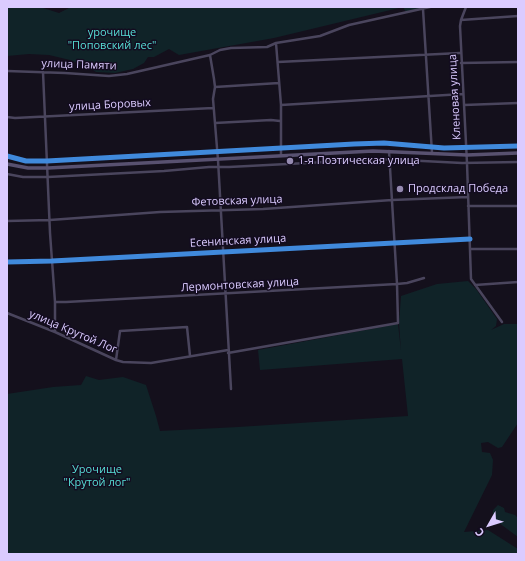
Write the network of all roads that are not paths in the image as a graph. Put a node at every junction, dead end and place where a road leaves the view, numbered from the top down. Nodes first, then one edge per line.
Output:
1 (430, 7) edge
2 (466, 7) edge
3 (423, 9) junction
4 (518, 16) edge
5 (460, 20) junction
6 (276, 43) junction
7 (460, 53) junction
8 (425, 55) junction
9 (210, 56) junction
10 (278, 62) junction
11 (518, 62) edge
12 (461, 63) junction
13 (7, 71) edge
14 (43, 72) junction
15 (279, 83) junction
16 (215, 87) junction
17 (463, 94) junction
18 (428, 95) junction
19 (518, 103) edge
20 (464, 104) junction
21 (281, 105) junction
22 (213, 108) junction
23 (44, 116) junction
24 (7, 117) edge
25 (280, 121) junction
26 (215, 124) junction
27 (518, 146) edge
28 (432, 147) junction
29 (281, 148) junction
30 (466, 148) junction
31 (217, 151) junction
32 (389, 151) junction
33 (432, 153) junction
34 (518, 153) edge
35 (467, 155) junction
36 (7, 156) edge
37 (282, 156) junction
38 (389, 159) junction
39 (218, 160) junction
40 (47, 161) junction
41 (518, 162) edge
42 (467, 163) junction
43 (7, 164) edge
44 (218, 167) junction
45 (48, 168) junction
46 (7, 174) edge
47 (48, 177) junction
48 (468, 197) junction
49 (392, 200) junction
50 (468, 206) junction
51 (518, 206) edge
52 (221, 210) junction
53 (50, 220) junction
54 (7, 221) edge
55 (470, 239) junction
56 (395, 242) junction
57 (470, 249) junction
58 (518, 249) edge
59 (223, 252) junction
60 (52, 261) junction
61 (7, 262) edge
62 (424, 278) dead end
63 (518, 282) edge
64 (397, 284) junction
65 (476, 285) junction
66 (225, 294) junction
67 (56, 302) junction
68 (7, 313) edge
69 (502, 322) dead end
70 (55, 332) junction
71 (228, 352) junction
72 (190, 356) junction
73 (116, 360) junction
74 (231, 388) dead end

1 - 3 street, улица Памяти
2 - 5 street, Кленовая улица
3 - 6 street, улица Памяти
3 - 8 street
4 - 5 street
5 - 7 street, Кленовая улица
6 - 9 street, улица Памяти
6 - 10 street
7 - 8 street
7 - 12 street, Кленовая улица
8 - 10 street
8 - 18 street
9 - 14 street, улица Памяти
9 - 16 street
10 - 15 street
11 - 12 street
12 - 17 street, Кленовая улица
13 - 14 street, улица Памяти
14 - 23 street
15 - 16 street
15 - 21 street
16 - 22 street
17 - 18 street
17 - 20 street, Кленовая улица
18 - 21 street
18 - 28 street
19 - 20 street
20 - 30 street, Кленовая улица
21 - 25 street
22 - 23 street, улица Боровых
22 - 26 street
23 - 24 street, улица Боровых
23 - 40 street
25 - 26 street
25 - 29 street
26 - 31 street
27 - 30 street
28 - 29 street
28 - 30 street
28 - 33 street
29 - 31 street
29 - 37 street
30 - 35 street, Кленовая улица
31 - 39 street
31 - 40 street
32 - 33 main road
32 - 37 main road
32 - 38 street
33 - 35 main road
34 - 35 main road
35 - 42 street, Кленовая улица
36 - 40 street
37 - 39 main road
38 - 42 street
38 - 44 street
38 - 49 street
39 - 44 street
39 - 45 main road
40 - 45 street
41 - 42 street
42 - 48 street, Кленовая улица
43 - 45 main road
44 - 47 street
44 - 52 street
45 - 47 street
46 - 47 street
47 - 53 street
48 - 49 street, Фетовская улица
48 - 50 street, Кленовая улица
49 - 52 street, Фетовская улица
49 - 56 street
50 - 51 street
50 - 55 street, Кленовая улица
52 - 53 street, Фетовская улица
52 - 59 street
53 - 54 street, Фетовская улица
53 - 60 street
55 - 56 street, Есенинская улица
55 - 57 street, Кленовая улица
56 - 59 street, Есенинская улица
56 - 64 street
57 - 58 street
57 - 65 street, Кленовая улица
59 - 60 street, Есенинская улица
59 - 66 street
60 - 61 street, Есенинская улица
60 - 67 street
62 - 64 street, Лермонтовская улица
63 - 65 street
64 - 66 street, Лермонтовская улица
64 - 71 street, улица Крутой Лог
65 - 69 street, Кленовая улица
66 - 67 street, Лермонтовская улица
66 - 71 street
67 - 70 street
68 - 70 street, улица Крутой Лог
70 - 73 street, улица Крутой Лог
71 - 72 street, улица Крутой Лог
71 - 74 street
72 - 73 street, улица Крутой Лог
72 - 73 street

